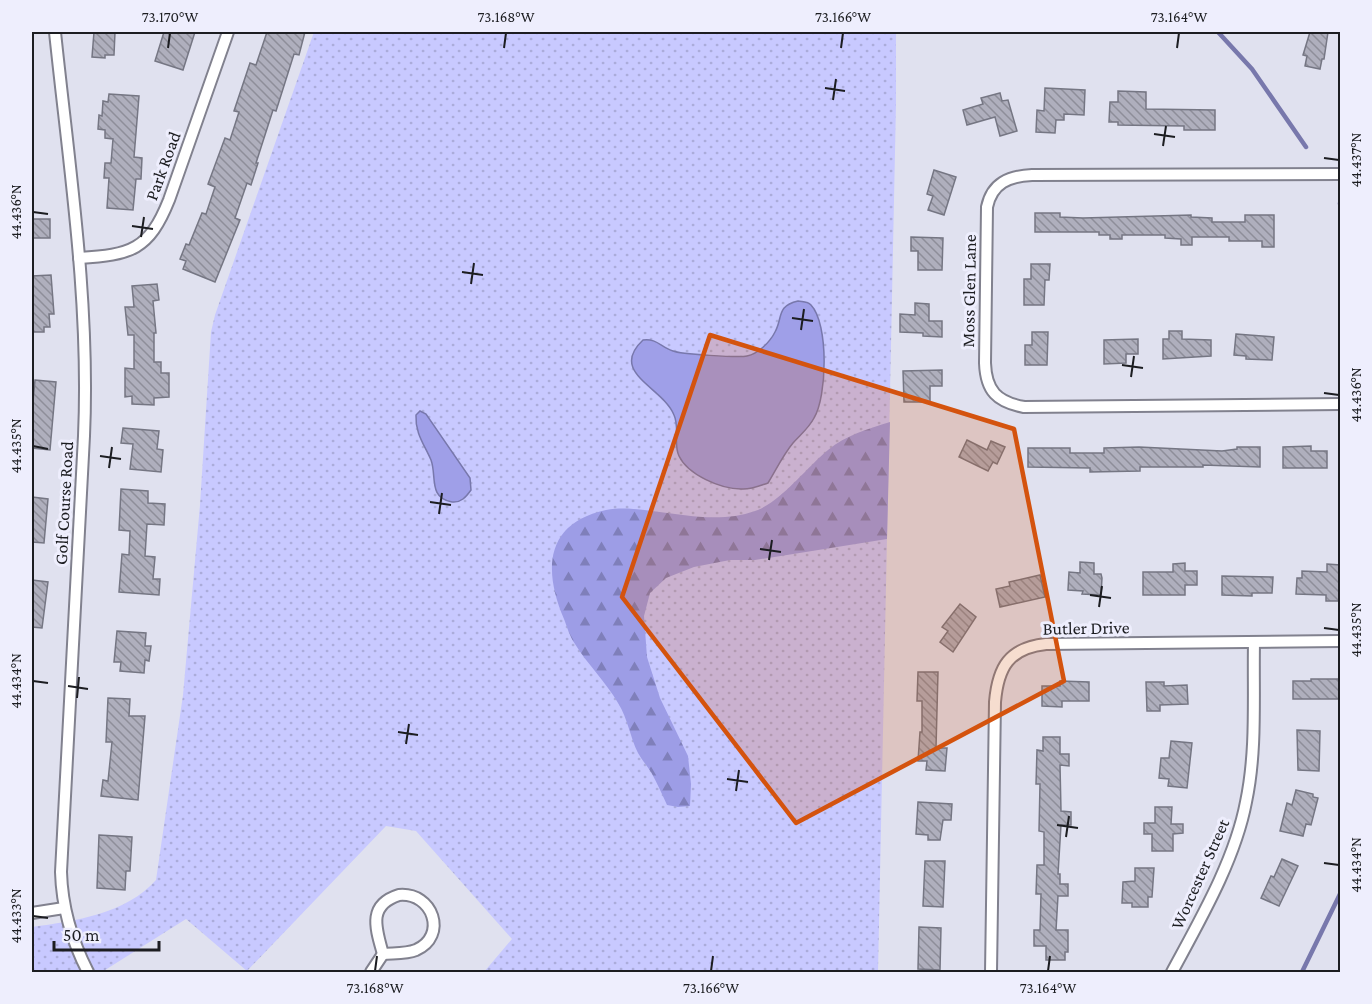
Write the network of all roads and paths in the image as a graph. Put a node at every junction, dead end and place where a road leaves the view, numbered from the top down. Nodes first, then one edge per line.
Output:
1 (55, 32) edge
2 (228, 32) edge
3 (1341, 174) edge
4 (79, 258) junction
5 (1341, 404) edge
6 (1341, 641) edge
7 (1254, 642) junction
8 (64, 908) junction
9 (32, 913) edge
10 (383, 954) junction
11 (88, 972) edge
12 (370, 972) edge
13 (991, 972) edge
14 (1172, 972) edge

1 - 4 street, Golf Course Road
2 - 4 street, Park Road
3 - 5 street, Moss Glen Lane
4 - 8 street, Golf Course Road
6 - 7 street, Butler Drive
7 - 13 street, Butler Drive
7 - 14 street, Worcester Street
8 - 9 street
8 - 11 street, Golf Course Road
10 - 10 street
10 - 12 street

